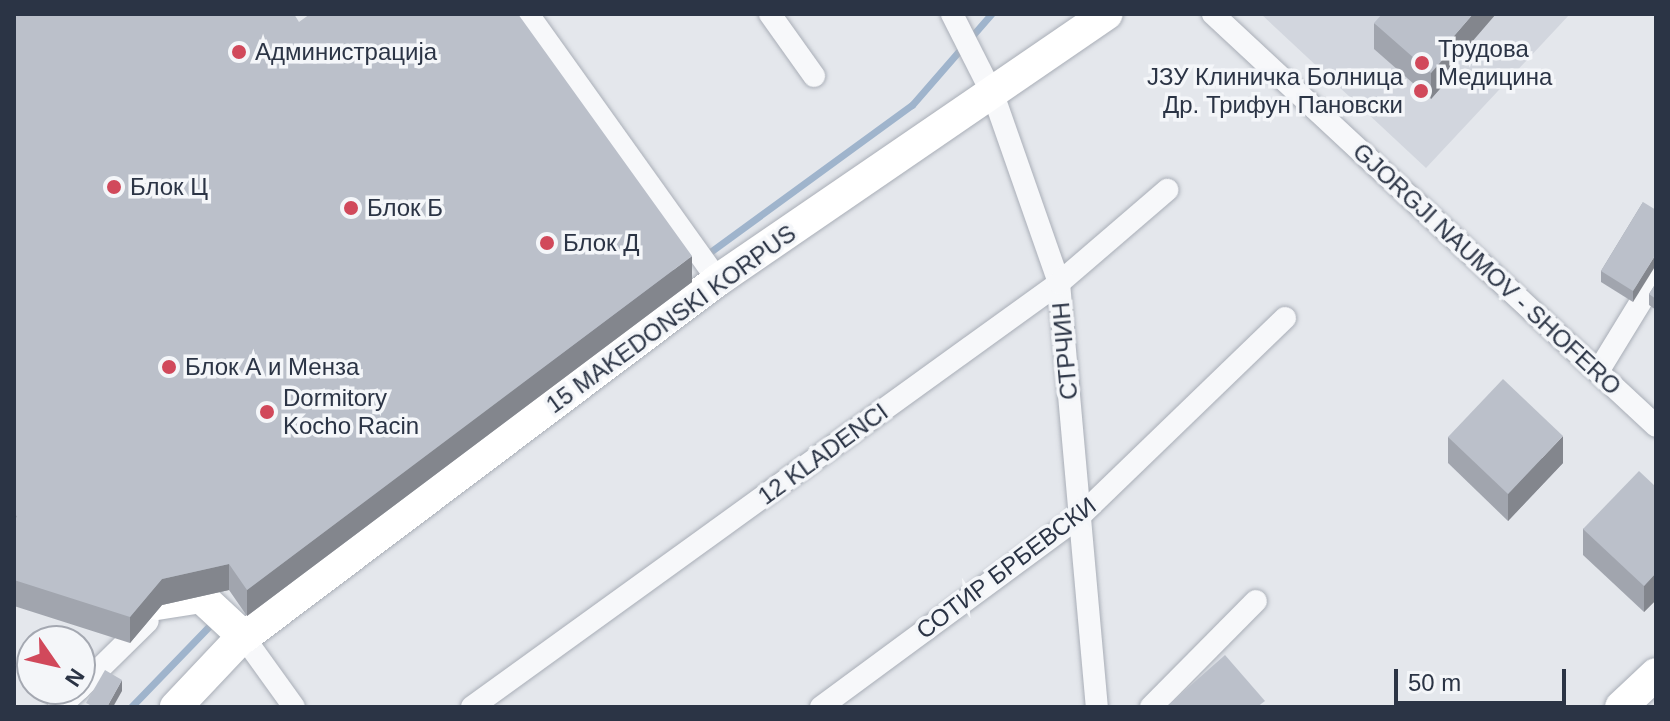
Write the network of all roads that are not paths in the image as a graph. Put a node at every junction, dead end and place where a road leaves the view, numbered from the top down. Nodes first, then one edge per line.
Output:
1 (528, 14) edge
2 (770, 14) edge
3 (952, 14) edge
4 (1107, 14) edge
5 (1213, 14) edge
6 (814, 76) dead end
7 (994, 97) junction
8 (1167, 190) dead end
9 (1656, 277) edge
10 (718, 280) junction
11 (1059, 283) junction
12 (1285, 318) dead end
13 (1599, 370) junction
14 (1656, 426) edge
15 (1080, 516) junction
16 (124, 597) edge
17 (1256, 601) dead end
18 (162, 605) junction
19 (243, 637) junction
20 (96, 672) edge
21 (1656, 674) edge
22 (176, 707) edge
23 (294, 707) edge
24 (472, 707) edge
25 (821, 707) edge
26 (1097, 707) edge
27 (1151, 707) edge
28 (1621, 707) edge

1 - 10 street
2 - 6 street
3 - 7 street, СТРЧИН
4 - 7 street, 15 MAKEDONSKI KORPUS
5 - 13 street, GJORGJI NAUMOV - SHOFERO
7 - 10 street, 15 MAKEDONSKI KORPUS
7 - 11 street, СТРЧИН
8 - 11 street, 12 KLADENCI
9 - 13 street
10 - 19 street, 15 MAKEDONSKI KORPUS
11 - 15 street, СТРЧИН
11 - 24 street, 12 KLADENCI
12 - 15 street, СОТИР БРБЕВСКИ
13 - 14 street, GJORGJI NAUMOV - SHOFERO
15 - 25 street, СОТИР БРБЕВСКИ
15 - 26 street, СТРЧИН
16 - 18 street
17 - 27 street
18 - 19 street
18 - 20 street
19 - 22 street, 15 MAKEDONSKI KORPUS
19 - 23 street
21 - 28 street

